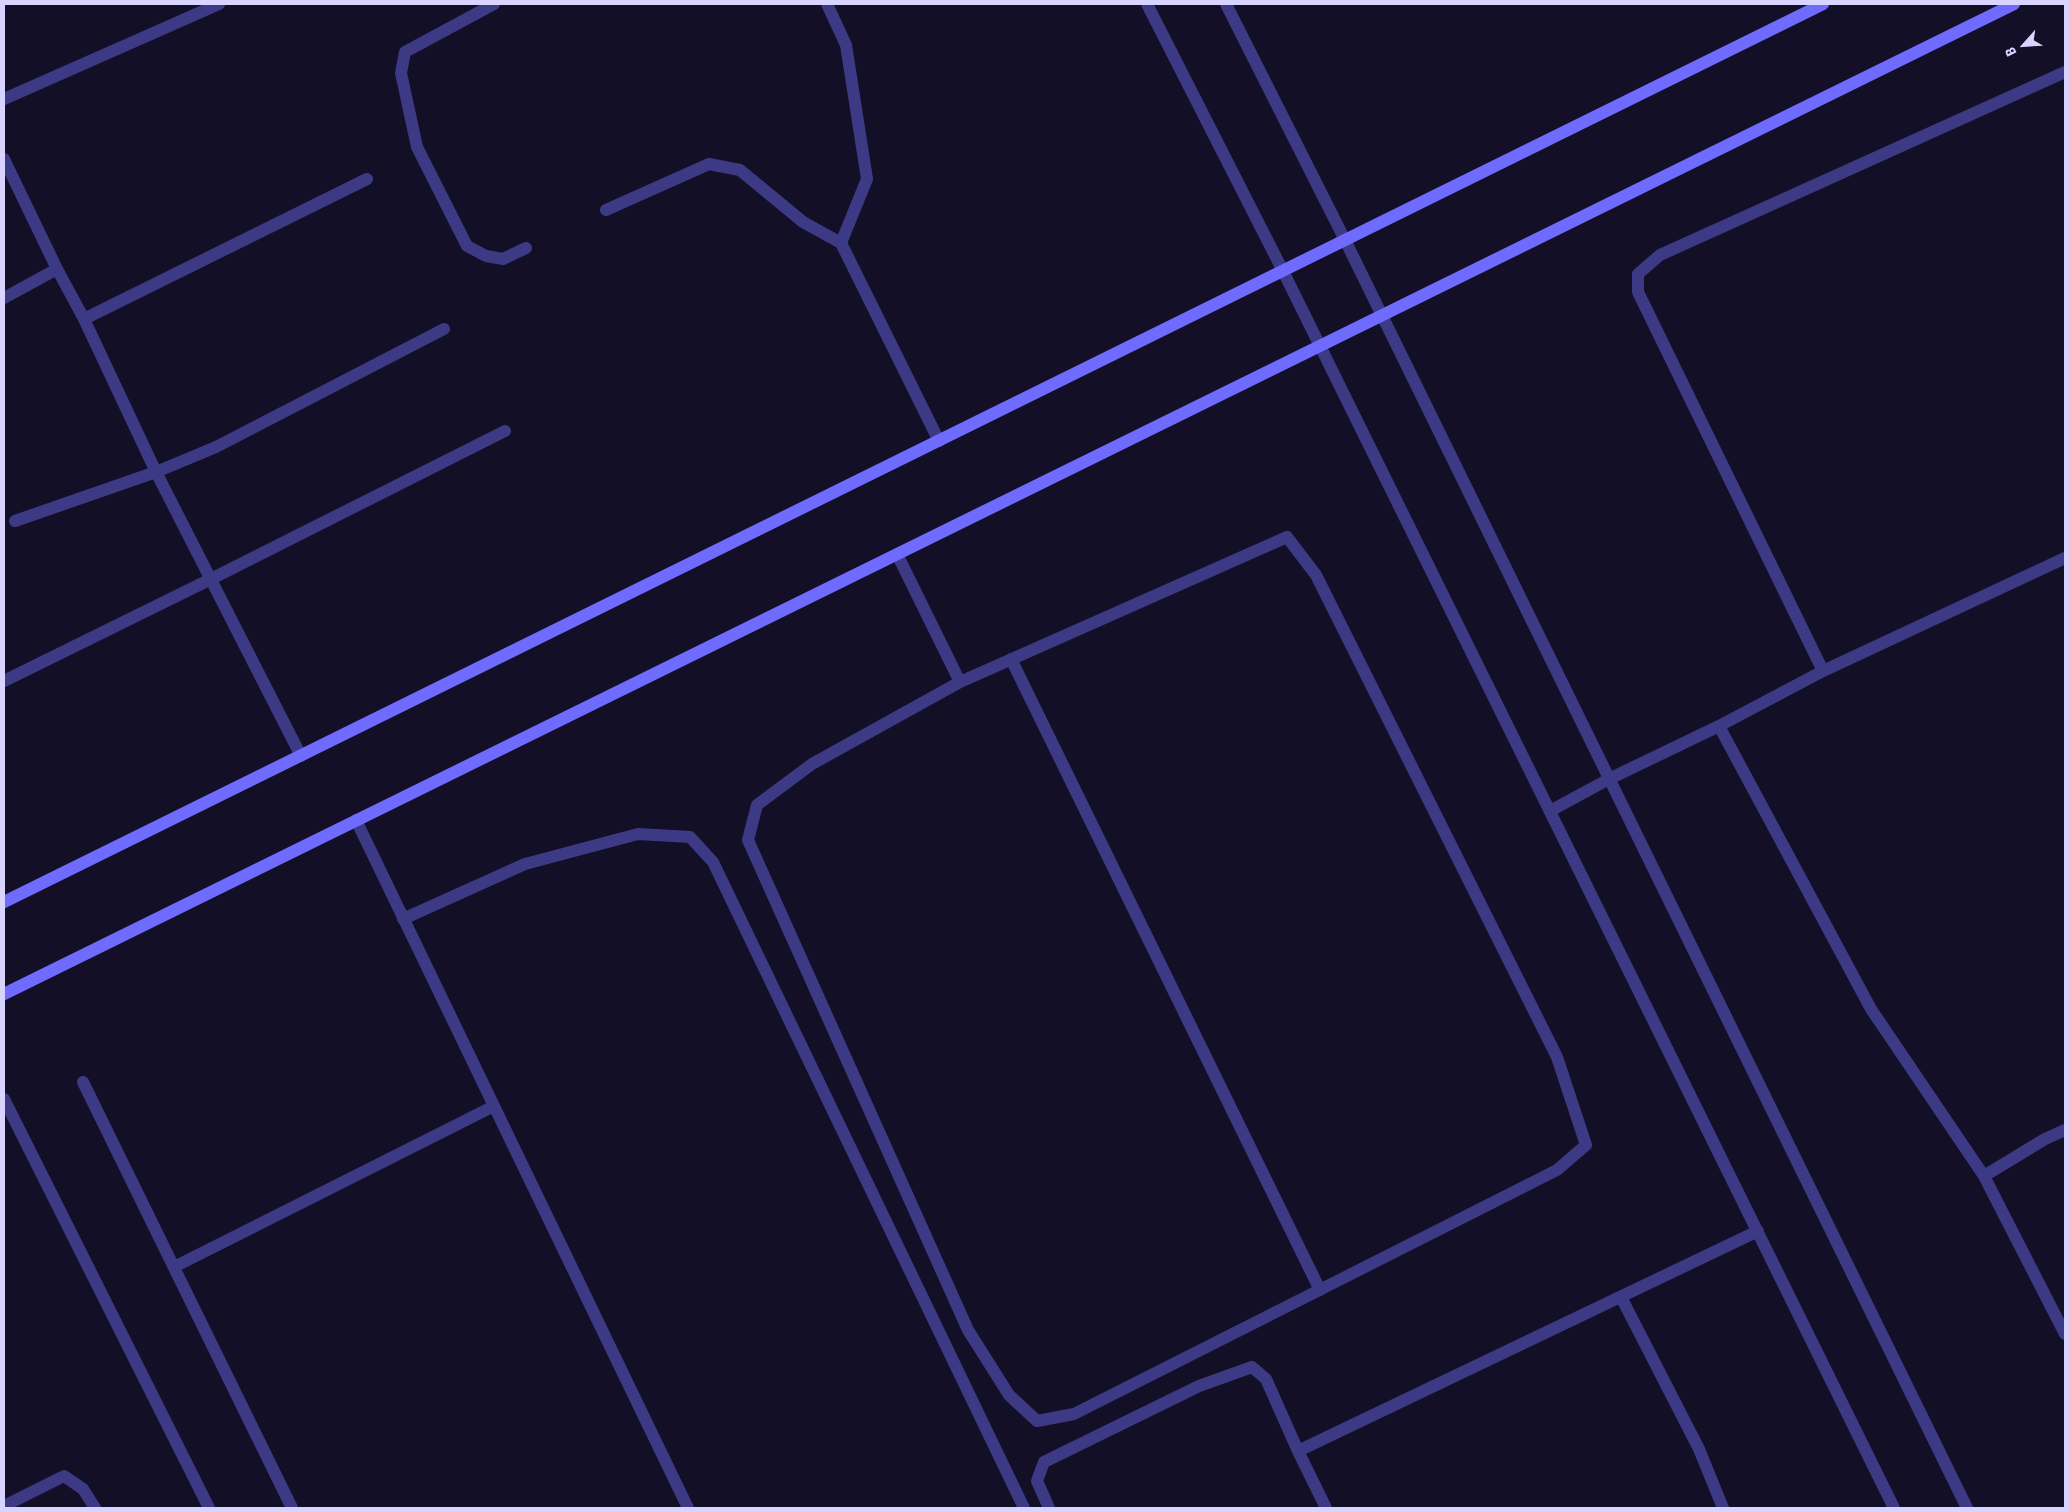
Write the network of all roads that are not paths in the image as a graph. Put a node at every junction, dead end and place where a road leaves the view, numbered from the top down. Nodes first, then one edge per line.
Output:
1 (219, 4) edge
2 (494, 4) edge
3 (827, 4) edge
4 (1147, 4) edge
5 (1226, 4) edge
6 (1823, 4) edge
7 (2014, 4) edge
8 (2065, 72) edge
9 (4, 99) edge
10 (4, 159) edge
11 (367, 180) dead end
12 (606, 210) dead end
13 (1345, 240) junction
14 (841, 243) junction
15 (526, 248) dead end
16 (57, 269) junction
17 (1283, 271) junction
18 (4, 298) edge
19 (1382, 315) junction
20 (84, 319) junction
21 (444, 330) dead end
22 (1320, 345) junction
23 (505, 431) dead end
24 (939, 441) junction
25 (156, 472) junction
26 (15, 521) dead end
27 (897, 554) junction
28 (2065, 558) edge
29 (211, 579) junction
30 (1011, 659) junction
31 (1823, 671) junction
32 (4, 680) edge
33 (960, 682) junction
34 (1719, 726) junction
35 (301, 756) junction
36 (1609, 779) junction
37 (1550, 811) junction
38 (356, 820) junction
39 (4, 902) edge
40 (403, 919) junction
41 (4, 994) edge
42 (83, 1082) dead end
43 (4, 1099) edge
44 (494, 1106) junction
45 (2065, 1130) edge
46 (1984, 1176) junction
47 (1758, 1232) junction
48 (174, 1267) junction
49 (1320, 1290) junction
50 (1621, 1297) junction
51 (2065, 1334) edge
52 (1298, 1451) junction
53 (4, 1506) edge
54 (96, 1508) edge
55 (209, 1508) edge
56 (292, 1508) edge
57 (688, 1508) edge
58 (1024, 1508) edge
59 (1050, 1508) edge
60 (1326, 1508) edge
61 (1723, 1508) edge
62 (1894, 1508) edge
63 (1967, 1508) edge

1 - 9 street
2 - 15 street
3 - 14 street
4 - 17 street
5 - 13 street
6 - 13 street
7 - 19 street
8 - 31 street
10 - 16 street
11 - 20 street
12 - 14 street
13 - 17 street
13 - 19 street
14 - 24 street
16 - 18 street
16 - 20 street
17 - 22 street
17 - 24 street
19 - 22 street
19 - 36 street
20 - 25 street
21 - 25 street
22 - 27 street
22 - 37 street
23 - 29 street
24 - 35 street
25 - 26 street
25 - 29 street
27 - 33 street
27 - 38 street
28 - 31 street
29 - 32 street
29 - 35 street
30 - 33 street
30 - 49 street
30 - 49 street
31 - 34 street
33 - 49 street
34 - 36 street
34 - 46 street
35 - 39 street
36 - 37 street
36 - 63 street
37 - 47 street
38 - 40 street
38 - 41 street
40 - 44 street
40 - 58 street
42 - 48 street
43 - 55 street
44 - 48 street
44 - 57 street
45 - 46 street
46 - 51 street
47 - 50 street
47 - 62 street
48 - 56 street
50 - 52 street
50 - 61 street
52 - 59 street
52 - 60 street
53 - 54 street

